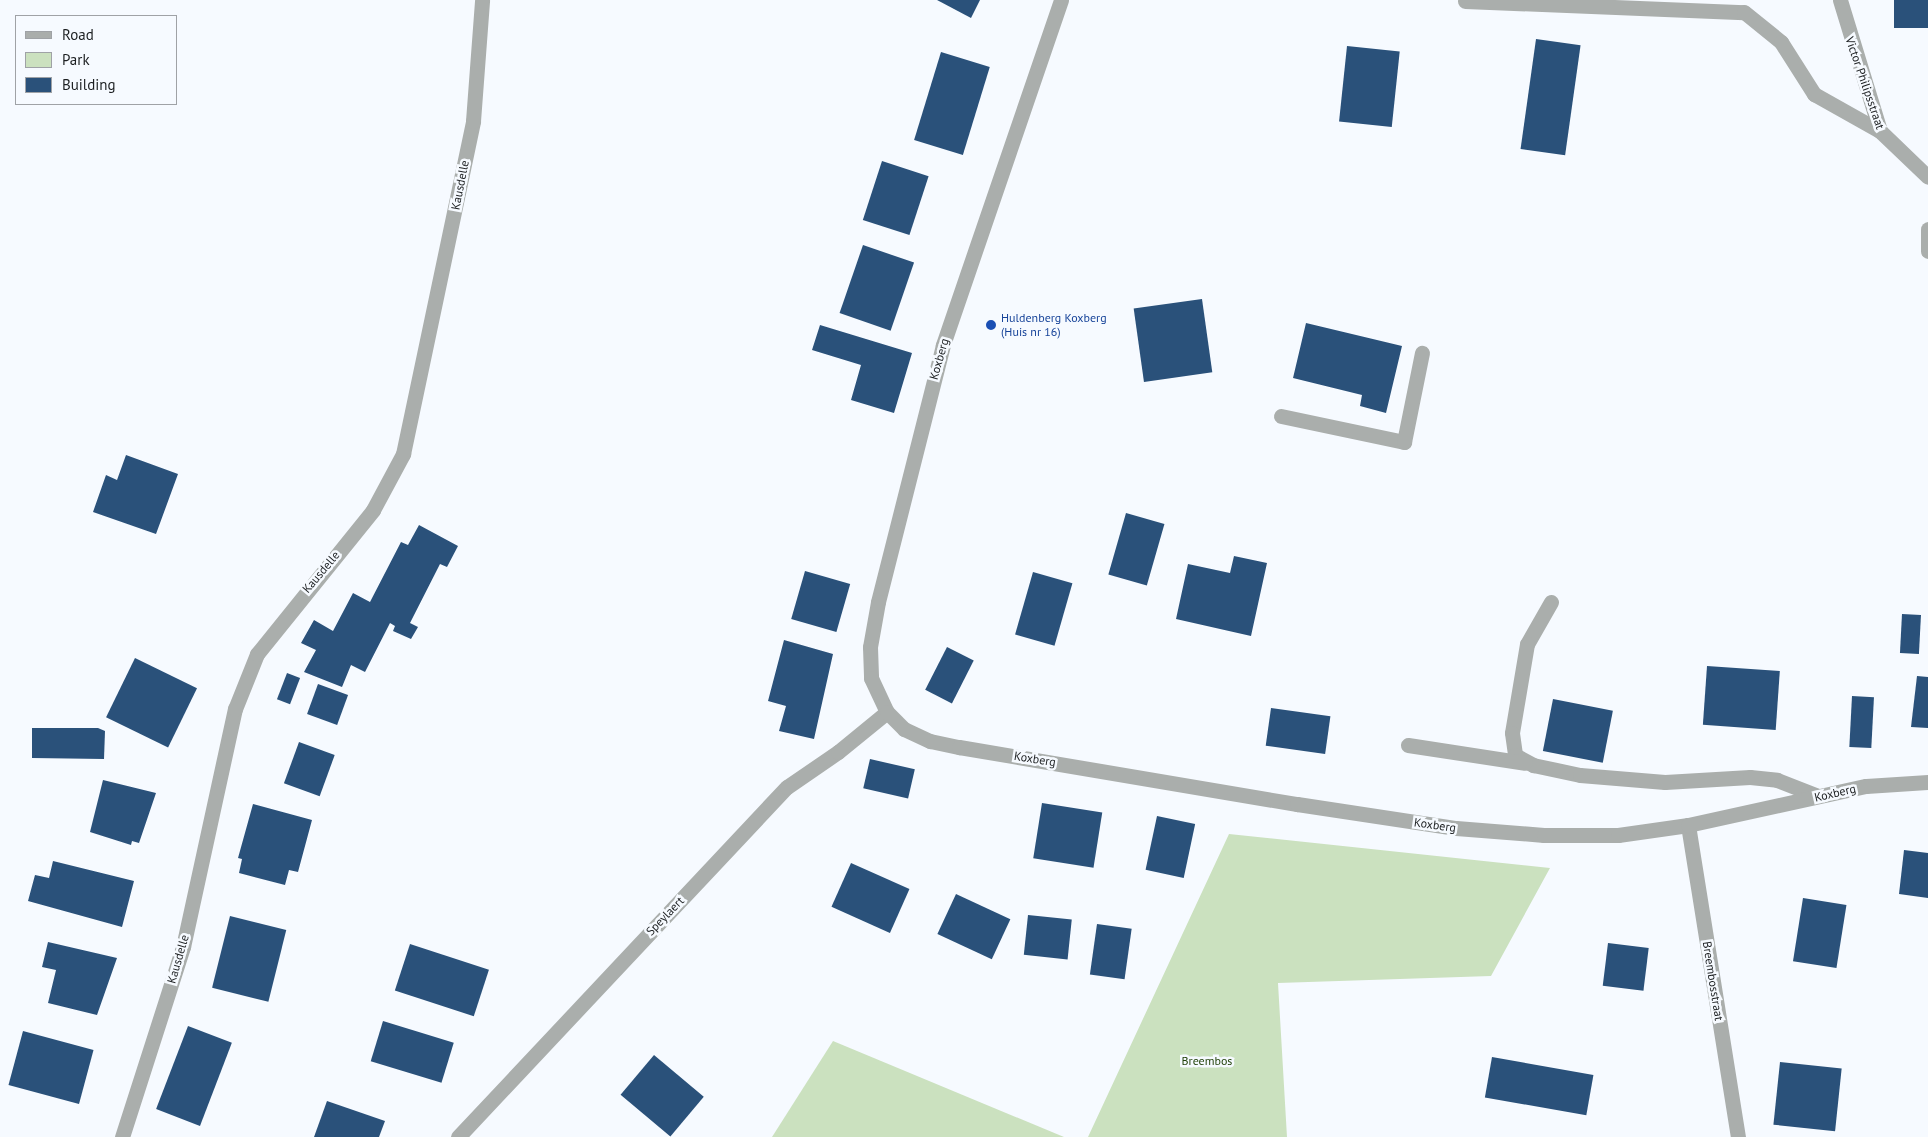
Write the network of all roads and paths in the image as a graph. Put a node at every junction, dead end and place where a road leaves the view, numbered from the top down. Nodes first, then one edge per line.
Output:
1 (482, 0) edge
2 (1061, 0) edge
3 (1840, 0) edge
4 (1465, 1) dead end
5 (1880, 131) junction
6 (1928, 177) edge
7 (1928, 229) edge
8 (1928, 251) edge
9 (1422, 353) dead end
10 (1281, 416) dead end
11 (1551, 602) dead end
12 (887, 712) junction
13 (1408, 745) dead end
14 (1533, 765) junction
15 (1928, 782) edge
16 (1818, 796) junction
17 (1688, 825) junction
18 (122, 1137) edge
19 (458, 1137) edge
20 (1738, 1137) edge

1 - 18 street, Kausdelle
2 - 12 street, Koxberg
3 - 5 street, Victor Philipsstraat
4 - 5 street
5 - 6 street, Victor Philipsstraat
7 - 8 street
9 - 10 street
11 - 14 street
12 - 17 street, Koxberg
12 - 19 street, Speylaert
13 - 14 street
14 - 16 street
15 - 16 street, Koxberg
16 - 17 street, Koxberg
17 - 20 street, Breembosstraat

